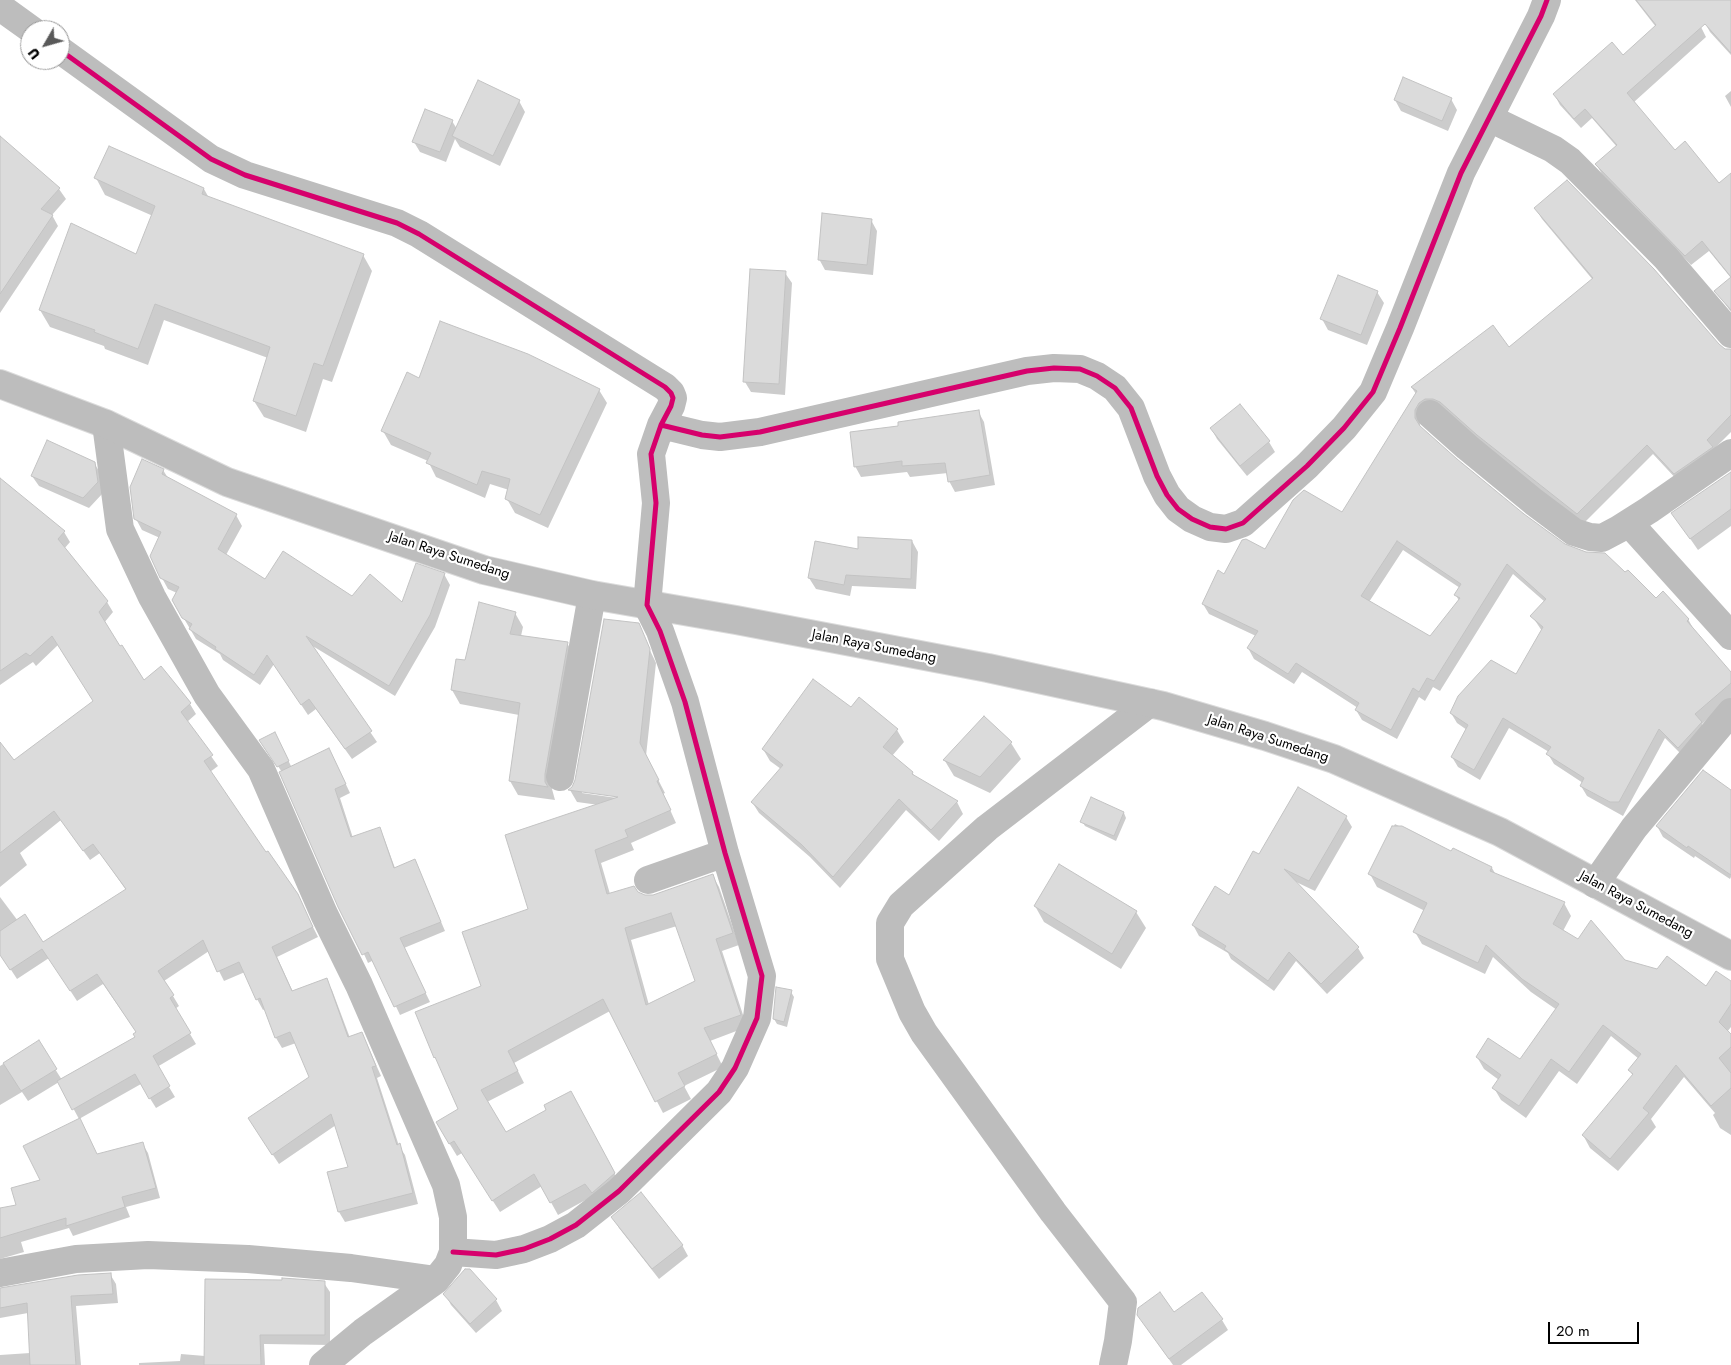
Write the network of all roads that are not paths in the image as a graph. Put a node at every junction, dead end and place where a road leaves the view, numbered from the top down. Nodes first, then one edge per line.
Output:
1 (1547, 0) edge
2 (0, 6) edge
3 (20, 21) edge
4 (70, 57) edge
5 (1489, 118) junction
6 (1731, 334) edge
7 (0, 384) edge
8 (1430, 414) dead end
9 (106, 424) junction
10 (661, 425) junction
11 (1731, 453) edge
12 (1629, 523) junction
13 (592, 595) junction
14 (658, 607) junction
15 (1731, 636) edge
16 (1150, 703) junction
17 (1730, 712) edge
18 (560, 777) dead end
19 (725, 853) junction
20 (648, 880) dead end
21 (1595, 884) junction
22 (1731, 956) edge
23 (453, 1252) junction
24 (0, 1273) edge
25 (436, 1280) junction
26 (1115, 1353) edge
27 (323, 1365) edge

1 - 5 main road
2 - 3 main road
4 - 10 main road
5 - 6 main road
5 - 10 main road
7 - 9 main road, Jalan Raya Sumedang
8 - 12 main road
9 - 13 main road, Jalan Raya Sumedang
9 - 23 main road
10 - 14 main road
11 - 12 main road
12 - 15 main road
13 - 14 main road, Jalan Raya Sumedang
13 - 18 main road
14 - 16 main road, Jalan Raya Sumedang
14 - 19 main road
16 - 21 main road, Jalan Raya Sumedang
16 - 26 main road
17 - 21 main road
19 - 20 main road
19 - 23 main road
21 - 22 main road, Jalan Raya Sumedang
23 - 25 main road
24 - 25 main road
25 - 27 main road

